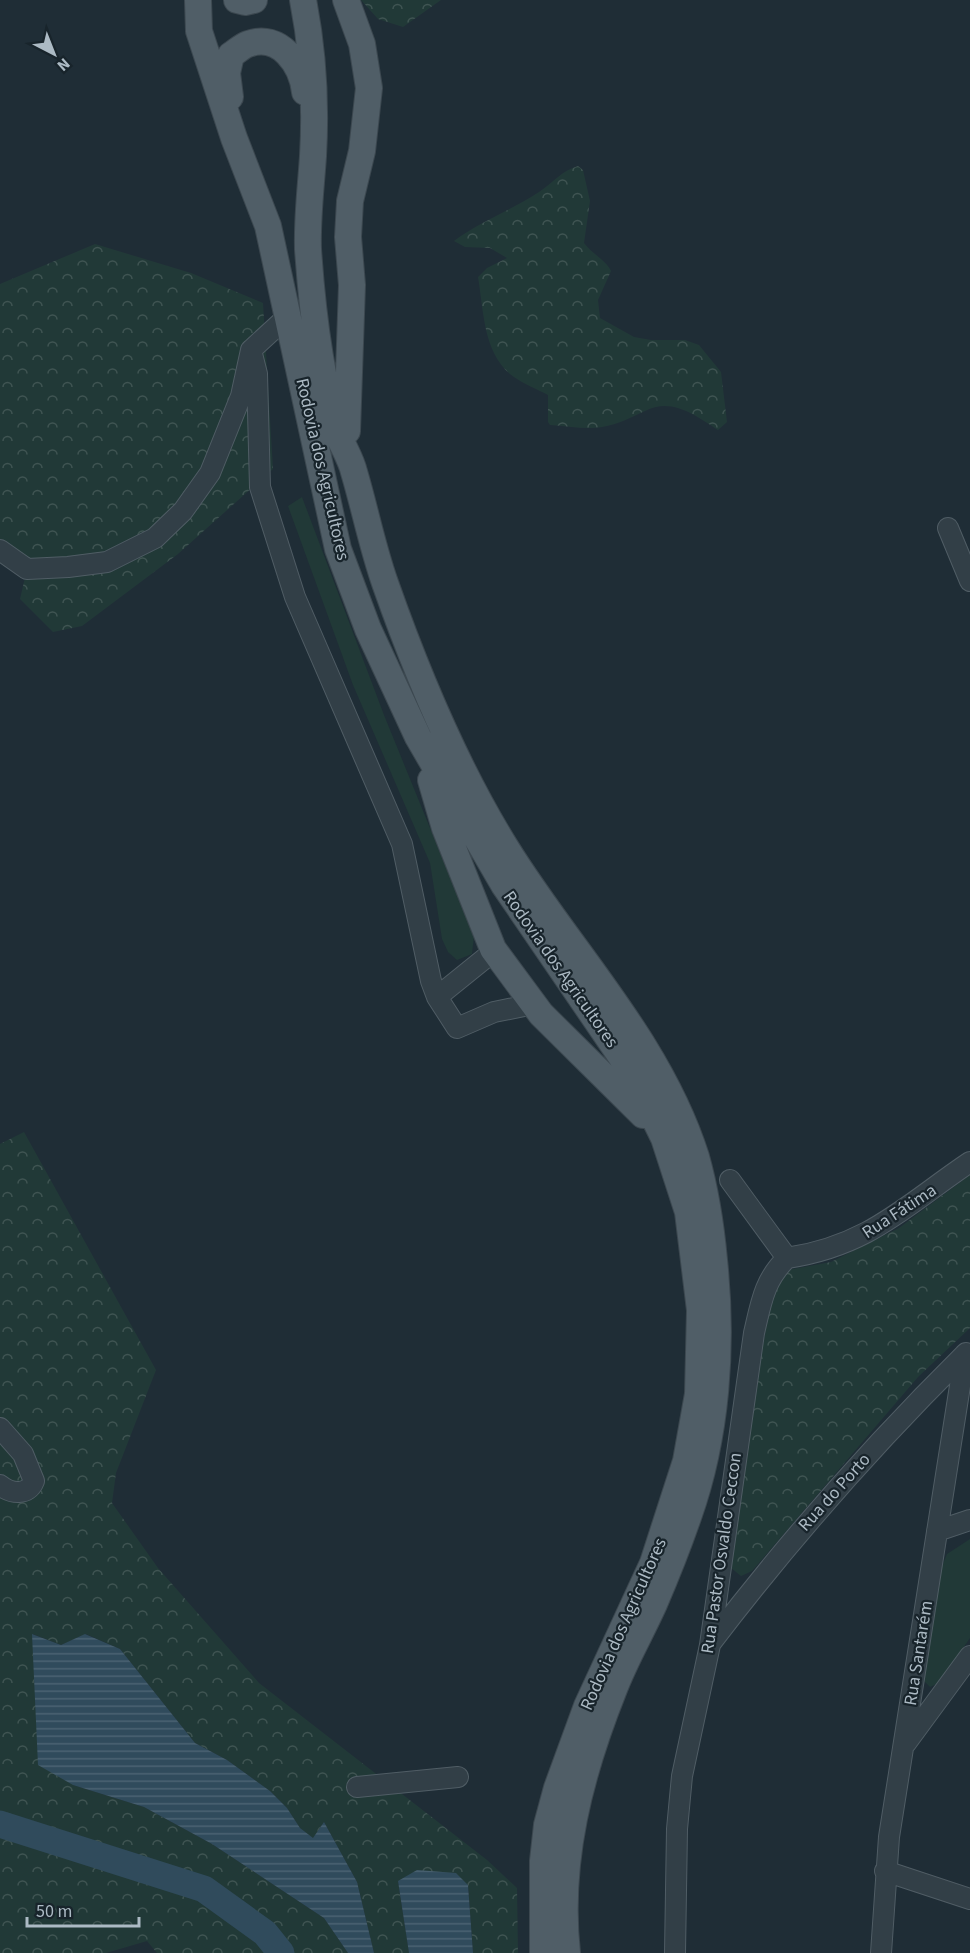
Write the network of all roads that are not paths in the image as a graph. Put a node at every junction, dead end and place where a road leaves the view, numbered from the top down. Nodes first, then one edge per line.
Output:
1 (198, 0) edge
2 (237, 0) edge
3 (254, 0) edge
4 (303, 0) edge
5 (346, 0) edge
6 (234, 138) junction
7 (313, 158) junction
8 (288, 316) junction
9 (251, 350) junction
10 (353, 467) junction
11 (948, 528) dead end
12 (0, 550) edge
13 (970, 581) edge
14 (418, 737) junction
15 (494, 951) junction
16 (437, 997) junction
17 (534, 1004) junction
18 (664, 1138) junction
19 (970, 1162) edge
20 (730, 1180) dead end
21 (787, 1258) junction
22 (967, 1351) edge
23 (0, 1428) edge
24 (0, 1485) edge
25 (970, 1520) edge
26 (937, 1531) junction
27 (710, 1645) junction
28 (970, 1656) edge
29 (903, 1747) junction
30 (458, 1778) dead end
31 (357, 1787) dead end
32 (885, 1871) junction
33 (970, 1899) edge
34 (543, 1953) edge
35 (567, 1953) edge
36 (675, 1953) edge
37 (882, 1953) edge

1 - 6 main road, Rodovia dos Agricultores
2 - 3 main road
4 - 7 main road, Rodovia dos Agricultores
5 - 10 main road
6 - 7 main road
6 - 8 main road, Rodovia dos Agricultores
7 - 10 main road, Rodovia dos Agricultores
8 - 9 street
8 - 14 main road, Rodovia dos Agricultores
9 - 12 street
9 - 16 street
10 - 35 main road, Rodovia dos Agricultores
11 - 13 street
14 - 15 main road
14 - 18 main road, Rodovia dos Agricultores
15 - 16 street
15 - 17 main road
16 - 17 street
17 - 18 main road
18 - 34 main road, Rodovia dos Agricultores
19 - 21 street, Rua Fátima
20 - 21 street
21 - 27 street, Rua Pastor Osvaldo Ceccon
22 - 26 street, Rua Santarém
22 - 27 street, Rua do Porto
23 - 24 street
25 - 26 street
26 - 29 street, Rua Santarém
27 - 36 street, Rua Pastor Osvaldo Ceccon
28 - 29 street
29 - 32 street, Rua Santarém
30 - 31 street
32 - 33 street
32 - 37 street, Rua Santarém

